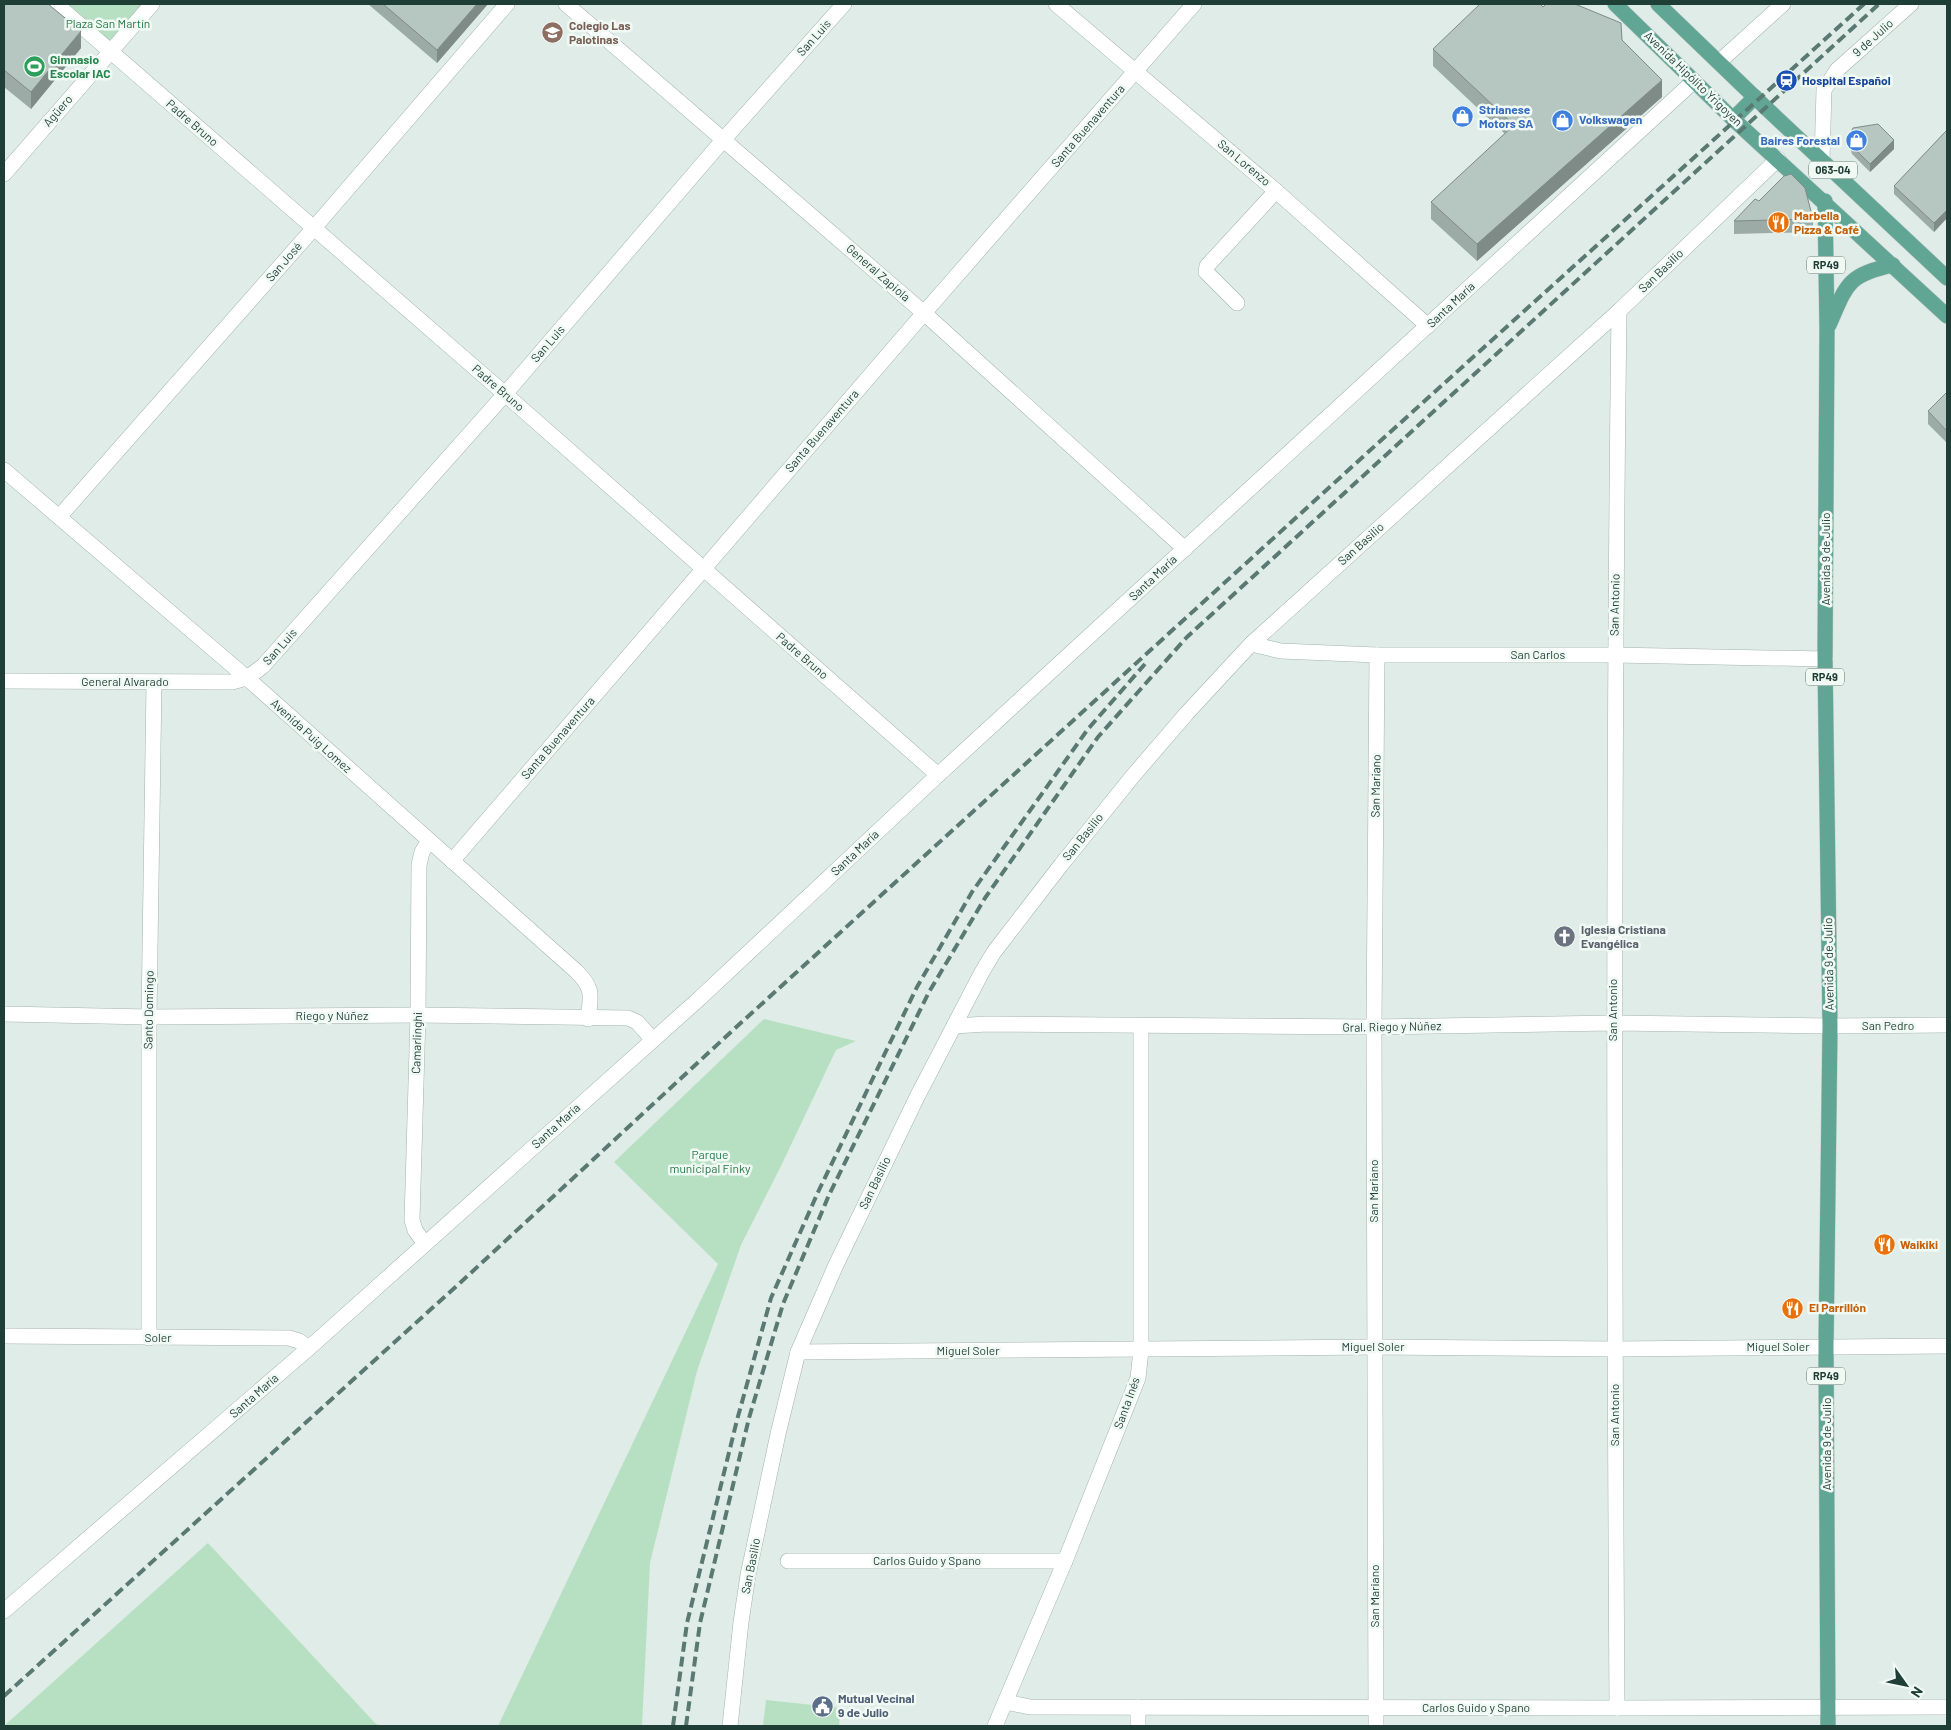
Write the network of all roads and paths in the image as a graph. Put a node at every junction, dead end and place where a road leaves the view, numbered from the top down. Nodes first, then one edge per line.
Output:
1 (56, 4) edge
2 (152, 4) edge
3 (507, 4) edge
4 (566, 4) edge
5 (844, 4) edge
6 (1056, 4) edge
7 (1194, 4) edge
8 (1615, 4) edge
9 (1658, 4) edge
10 (1783, 4) edge
11 (1911, 4) edge
12 (109, 51) junction
13 (1719, 62) junction
14 (1135, 72) junction
15 (1694, 81) junction
16 (1755, 98) junction
17 (1733, 119) junction
18 (724, 139) junction
19 (1778, 159) junction
20 (1822, 160) junction
21 (4, 174) edge
22 (1276, 191) junction
23 (1825, 201) junction
24 (313, 229) junction
25 (1893, 264) junction
26 (1947, 278) edge
27 (1237, 303) dead end
28 (1619, 311) junction
29 (924, 313) junction
30 (1947, 316) edge
31 (1428, 326) junction
32 (1827, 329) junction
33 (504, 394) junction
34 (4, 470) edge
35 (59, 517) junction
36 (1184, 549) junction
37 (703, 570) junction
38 (1251, 644) junction
39 (1377, 655) junction
40 (1614, 655) junction
41 (1825, 659) junction
42 (247, 678) junction
43 (4, 680) edge
44 (154, 682) junction
45 (938, 776) junction
46 (429, 840) junction
47 (452, 861) junction
48 (4, 1014) edge
49 (418, 1016) junction
50 (149, 1017) junction
51 (588, 1019) junction
52 (1613, 1023) junction
53 (1947, 1025) edge
54 (954, 1026) junction
55 (1142, 1026) junction
56 (1830, 1026) junction
57 (1374, 1027) junction
58 (652, 1039) junction
59 (425, 1244) junction
60 (4, 1336) edge
61 (149, 1338) junction
62 (1947, 1346) edge
63 (1374, 1347) junction
64 (1826, 1347) junction
65 (308, 1348) junction
66 (1614, 1348) junction
67 (1141, 1350) junction
68 (798, 1352) junction
69 (788, 1561) dead end
70 (1065, 1561) junction
71 (4, 1611) edge
72 (1006, 1702) junction
73 (1138, 1707) junction
74 (1376, 1707) junction
75 (1828, 1707) junction
76 (1947, 1707) edge
77 (1617, 1708) junction
78 (730, 1726) edge
79 (995, 1726) edge
80 (1138, 1726) edge
81 (1376, 1726) edge
82 (1828, 1726) edge

1 - 12 street, Padre Bruno
2 - 12 street, Agüero
3 - 24 street, San José
4 - 18 street, General Zapiola
5 - 18 street, San Luis
6 - 14 street, San Lorenzo
7 - 14 street, Santa Buenaventura
8 - 15 main road, Avenida Hipólito Yrigoyen / 063-04
9 - 13 main road, 063-04
10 - 13 street
11 - 20 street, 9 de Julio
12 - 21 street, Agüero
12 - 24 street, Padre Bruno
13 - 16 main road, 063-04
14 - 22 street, San Lorenzo
14 - 29 street, Santa Buenaventura
15 - 17 main road, Avenida Hipólito Yrigoyen / 063-04
15 - 31 street, Santa María
16 - 17 main road
16 - 20 main road, 063-04
17 - 19 main road, Avenida Hipólito Yrigoyen / 063-04
18 - 29 street, General Zapiola
18 - 33 street, San Luis
19 - 23 main road, Avenida Hipólito Yrigoyen / 063-04
19 - 28 street, San Basilio
20 - 26 main road, 063-04
22 - 27 street
22 - 31 street, San Lorenzo
23 - 25 main road, Avenida Hipólito Yrigoyen / 063-04
23 - 32 main road, Avenida 9 de Julio / RP49
24 - 33 street, Padre Bruno
24 - 35 street, San José
25 - 30 main road, Avenida Hipólito Yrigoyen / 063-04
25 - 32 main road, RP49
28 - 38 street, San Basilio
28 - 40 street, San Antonio
29 - 36 street, General Zapiola
29 - 37 street, Santa Buenaventura
31 - 36 street, Santa María
32 - 41 main road, Avenida 9 de Julio / RP49
33 - 37 street, Padre Bruno
33 - 42 street, San Luis
34 - 35 street, Avenida Puig Lomez
35 - 42 street, Avenida Puig Lomez
36 - 45 street, Santa María
37 - 45 street, Padre Bruno
37 - 47 street, Santa Buenaventura
38 - 39 street, San Carlos
38 - 54 street, San Basilio
39 - 40 street, San Carlos
39 - 57 street, San Mariano
40 - 41 street, San Carlos
40 - 52 street, San Antonio
41 - 56 main road, Avenida 9 de Julio / RP49
42 - 44 street, General Alvarado
42 - 46 street, Avenida Puig Lomez
43 - 44 street, General Alvarado
44 - 50 street, Santo Domingo
45 - 58 street, Santa María
46 - 47 street, Avenida Puig Lomez
46 - 49 street, Camarlinghi
47 - 51 street, Avenida Puig Lomez
48 - 50 street, Riego y Núñez
49 - 50 street, Riego y Núñez
49 - 51 street, Riego y Núñez
49 - 59 street, Camarlinghi
50 - 61 street, Santo Domingo
51 - 58 street, Riego y Núñez
52 - 56 street, Gral. Riego y Núñez
52 - 57 street, Gral. Riego y Núñez
52 - 66 street, San Antonio
53 - 56 street, San Pedro
54 - 55 street, Gral. Riego y Núñez
54 - 68 street, San Basilio
55 - 57 street, Gral. Riego y Núñez
55 - 67 street, Santa Inés
56 - 64 main road, Avenida 9 de Julio / RP49
57 - 63 street, San Mariano
58 - 59 street, Santa María
59 - 65 street, Santa María
60 - 61 street, Soler
61 - 65 street, Soler
62 - 64 street, Miguel Soler
63 - 66 street, Miguel Soler
63 - 67 street, Miguel Soler
63 - 74 street, San Mariano
64 - 66 street, Miguel Soler
64 - 75 main road, Avenida 9 de Julio / RP49
65 - 71 street, Santa María
66 - 77 street, San Antonio
67 - 68 street, Miguel Soler
67 - 70 street, Santa Inés
68 - 78 street, San Basilio
69 - 70 street, Carlos Guido y Spano
70 - 72 street, Santa Inés
72 - 73 street, Carlos Guido y Spano
72 - 79 street, Santa Inés
73 - 74 street, Carlos Guido y Spano
73 - 80 street
74 - 77 street, Carlos Guido y Spano
74 - 81 street, San Mariano
75 - 76 street, Carlos Guido y Spano
75 - 77 street, Carlos Guido y Spano
75 - 82 main road, Avenida 9 de Julio / RP49

